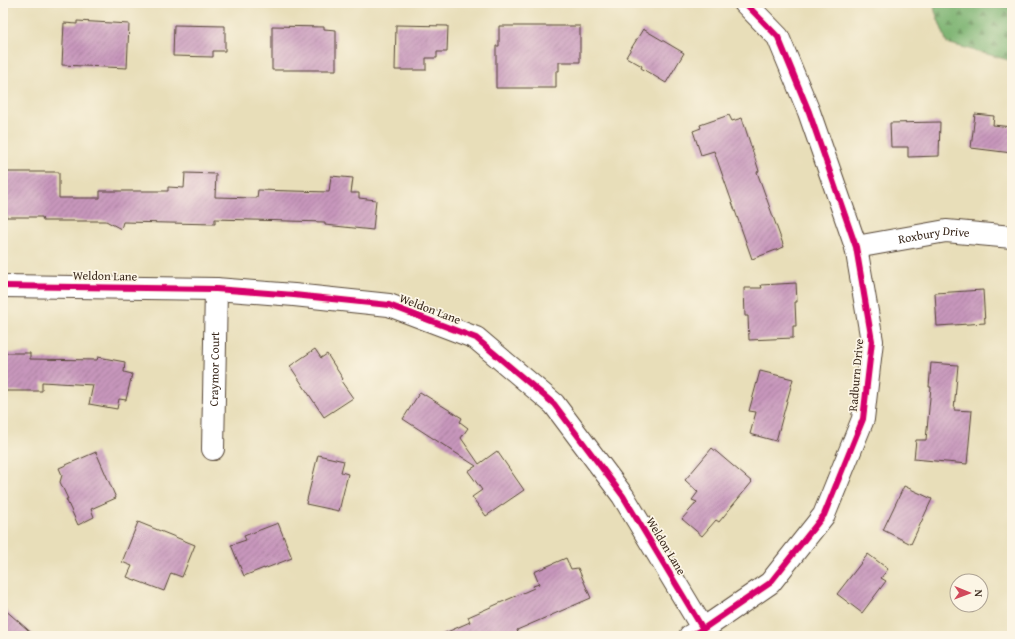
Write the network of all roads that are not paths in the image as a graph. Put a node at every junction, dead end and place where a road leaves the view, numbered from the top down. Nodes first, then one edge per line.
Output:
1 (745, 3) edge
2 (1012, 237) edge
3 (856, 247) junction
4 (3, 286) edge
5 (216, 289) junction
6 (213, 449) dead end
7 (697, 632) edge

1 - 3 street, Radburn Drive
2 - 3 street, Roxbury Drive
3 - 7 street, Radburn Drive
4 - 5 street, Weldon Lane
5 - 6 street, Craymor Court
5 - 7 street, Weldon Lane

